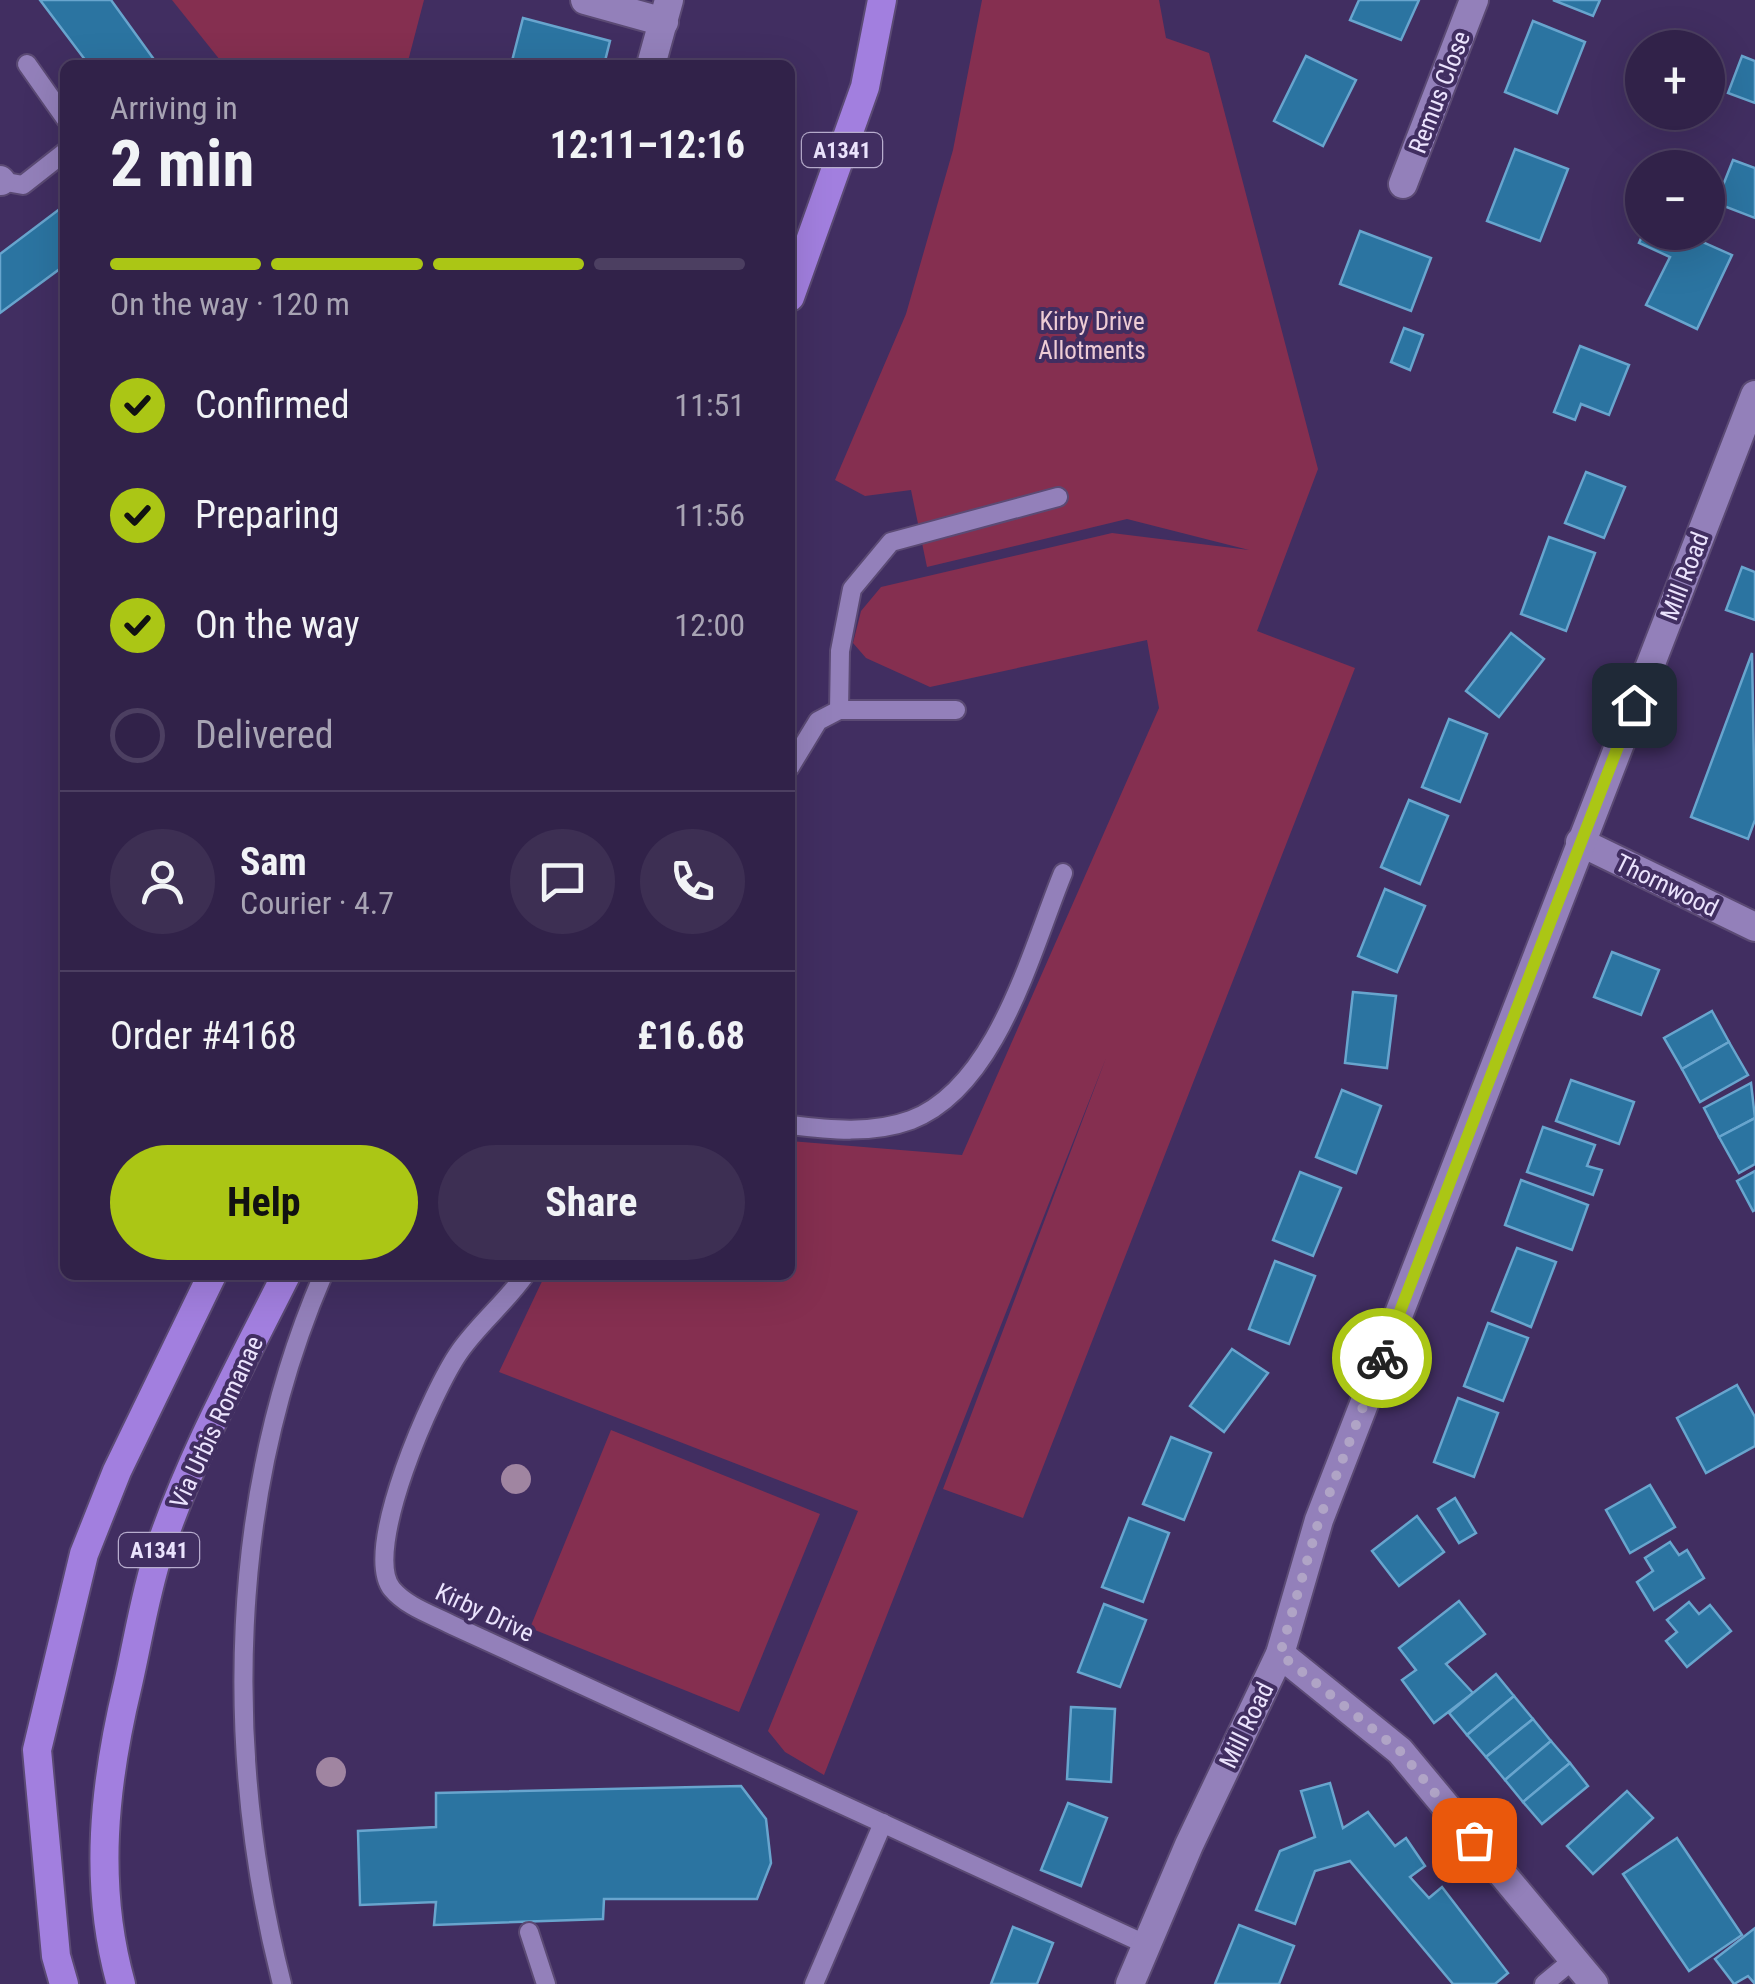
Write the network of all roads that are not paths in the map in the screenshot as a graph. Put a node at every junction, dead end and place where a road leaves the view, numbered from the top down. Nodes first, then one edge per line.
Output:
1 (585, 0) edge
2 (882, 0) edge
3 (1474, 0) edge
4 (667, 11) edge
5 (652, 60) edge
6 (27, 64) dead end
7 (60, 111) edge
8 (60, 156) edge
9 (0, 181) edge
10 (1403, 184) dead end
11 (795, 282) edge
12 (1755, 395) edge
13 (1058, 496) dead end
14 (839, 710) junction
15 (956, 710) dead end
16 (795, 759) edge
17 (1580, 842) junction
18 (1063, 873) dead end
19 (1755, 927) edge
20 (795, 1125) edge
21 (210, 1280) edge
22 (284, 1280) edge
23 (320, 1280) edge
24 (522, 1280) edge
25 (1280, 1654) junction
26 (883, 1824) junction
27 (529, 1932) dead end
28 (1145, 1944) junction
29 (1573, 1960) junction
30 (64, 1984) edge
31 (122, 1984) edge
32 (282, 1984) edge
33 (546, 1984) edge
34 (814, 1984) edge
35 (1130, 1984) edge
36 (1544, 1984) edge
37 (1594, 1984) edge

1 - 4 street
2 - 11 main road, A1341
3 - 10 street, Remus Close
4 - 5 street
6 - 7 lane
8 - 9 lane
12 - 17 street, Mill Road
13 - 14 lane
14 - 15 lane
14 - 16 lane
17 - 19 street, Thornwood
17 - 25 street, Mill Road
18 - 20 lane
21 - 30 main road, A1341
22 - 31 main road, Via Urbis Romanae / A1341
23 - 32 lane
24 - 26 lane, Kirby Drive
25 - 28 street, Mill Road
25 - 29 street
26 - 28 lane, Kirby Drive
26 - 34 lane
27 - 33 lane
28 - 35 street, Mill Road
29 - 36 lane
29 - 37 street

